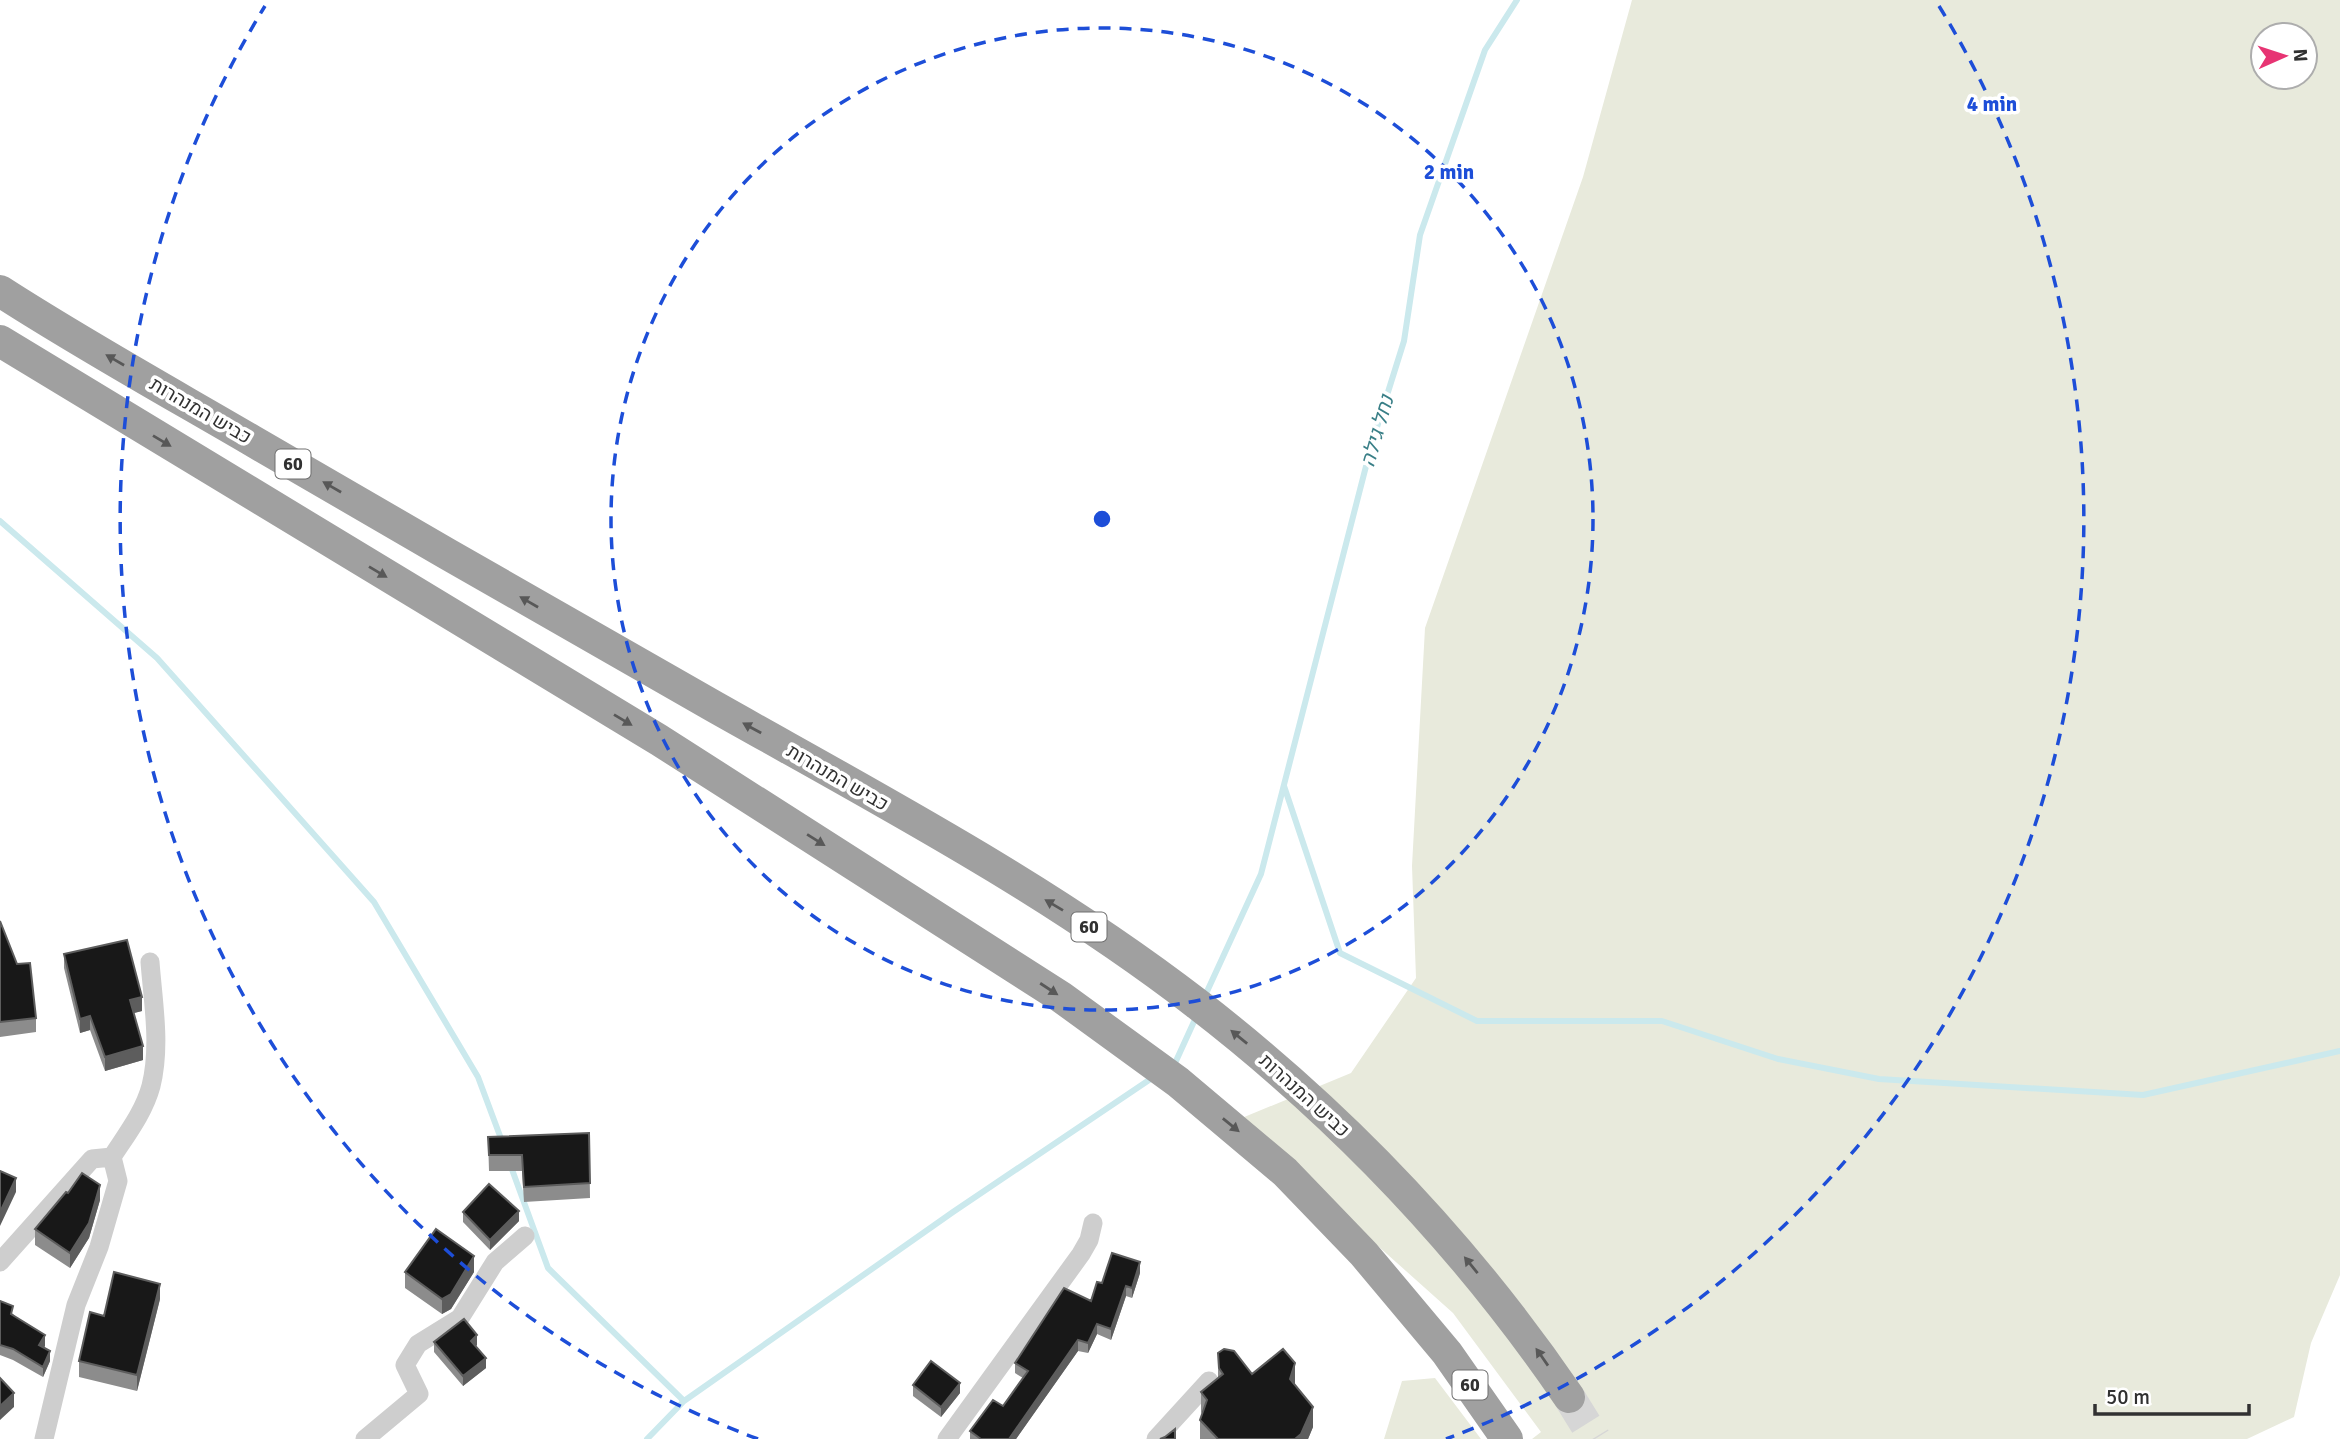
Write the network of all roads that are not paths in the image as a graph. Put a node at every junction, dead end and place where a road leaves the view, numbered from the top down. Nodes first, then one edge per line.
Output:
1 (0, 291) edge
2 (0, 341) edge
3 (150, 962) dead end
4 (112, 1157) junction
5 (1093, 1223) dead end
6 (525, 1236) dead end
7 (0, 1262) edge
8 (1209, 1381) edge
9 (1569, 1397) tunnel mouth
10 (44, 1439) edge
11 (365, 1439) edge
12 (947, 1439) edge
13 (1156, 1439) edge
14 (1507, 1439) edge

9 -> 1 highway, כביש המנהרות / 60
2 -> 14 highway, 60
3 - 4 street
4 - 7 street
4 - 10 street
5 - 12 street
6 - 11 street
8 - 13 street

